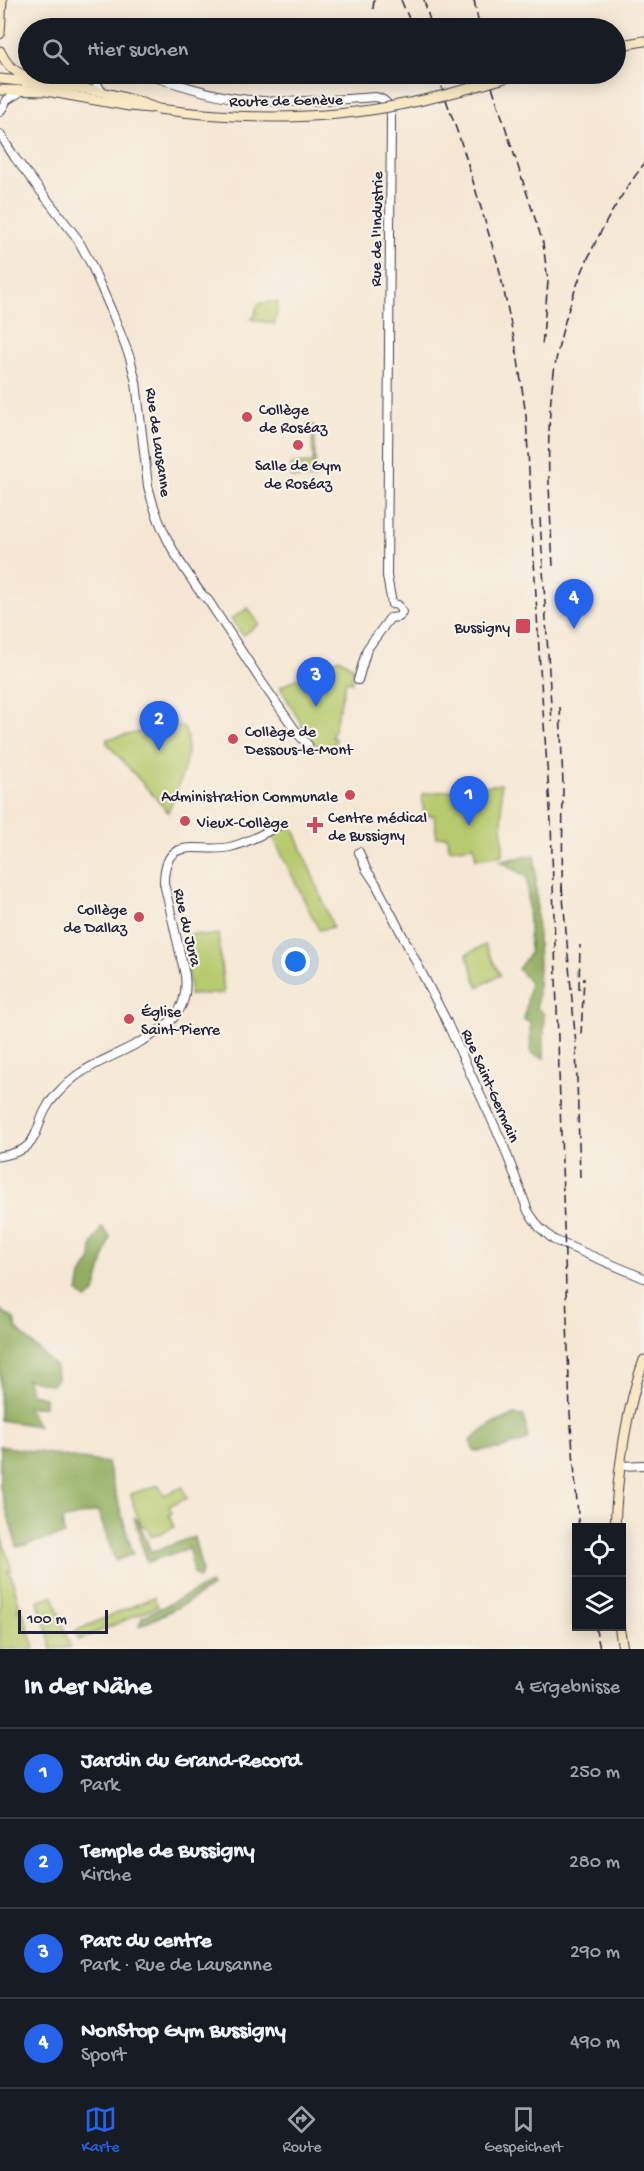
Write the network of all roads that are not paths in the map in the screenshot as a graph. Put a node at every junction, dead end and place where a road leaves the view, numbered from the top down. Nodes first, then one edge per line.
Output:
1 (2, 0) edge
2 (0, 34) edge
3 (644, 41) edge
4 (626, 44) edge
5 (0, 51) edge
6 (18, 73) edge
7 (0, 79) edge
8 (18, 81) edge
9 (44, 84) edge
10 (59, 84) edge
11 (80, 84) edge
12 (97, 84) edge
13 (178, 84) edge
14 (482, 84) edge
15 (70, 87) junction
16 (0, 90) edge
17 (28, 90) junction
18 (101, 91) junction
19 (158, 109) junction
20 (0, 112) edge
21 (0, 134) edge
22 (358, 680) dead end
23 (308, 745) dead end
24 (282, 824) dead end
25 (359, 852) dead end
26 (0, 1156) edge
27 (644, 1278) edge
28 (644, 1360) edge
29 (620, 1466) junction
30 (640, 1466) edge
31 (615, 1523) edge
32 (620, 1631) edge
33 (622, 1649) edge

1 - 2 main road
3 - 4 main road
5 - 6 main road
7 - 8 main road, Route de Genève
9 - 15 main road, Route de Genève
10 - 15 main road
11 - 15 street
12 - 18 street
13 - 22 street, Rue de l'Industrie
14 - 19 main road, Route de Genève, bridge
15 - 18 main road, Route de Genève
16 - 17 main road, Route de Genève
17 - 19 main road, Route de Genève
17 - 20 street
18 - 19 main road, Route de Genève
21 - 23 street, Rue de Lausanne
24 - 26 street, Rue du Jura
25 - 27 street, Rue Saint-Germain
28 - 29 main road
29 - 30 street
29 - 31 main road
32 - 33 main road

